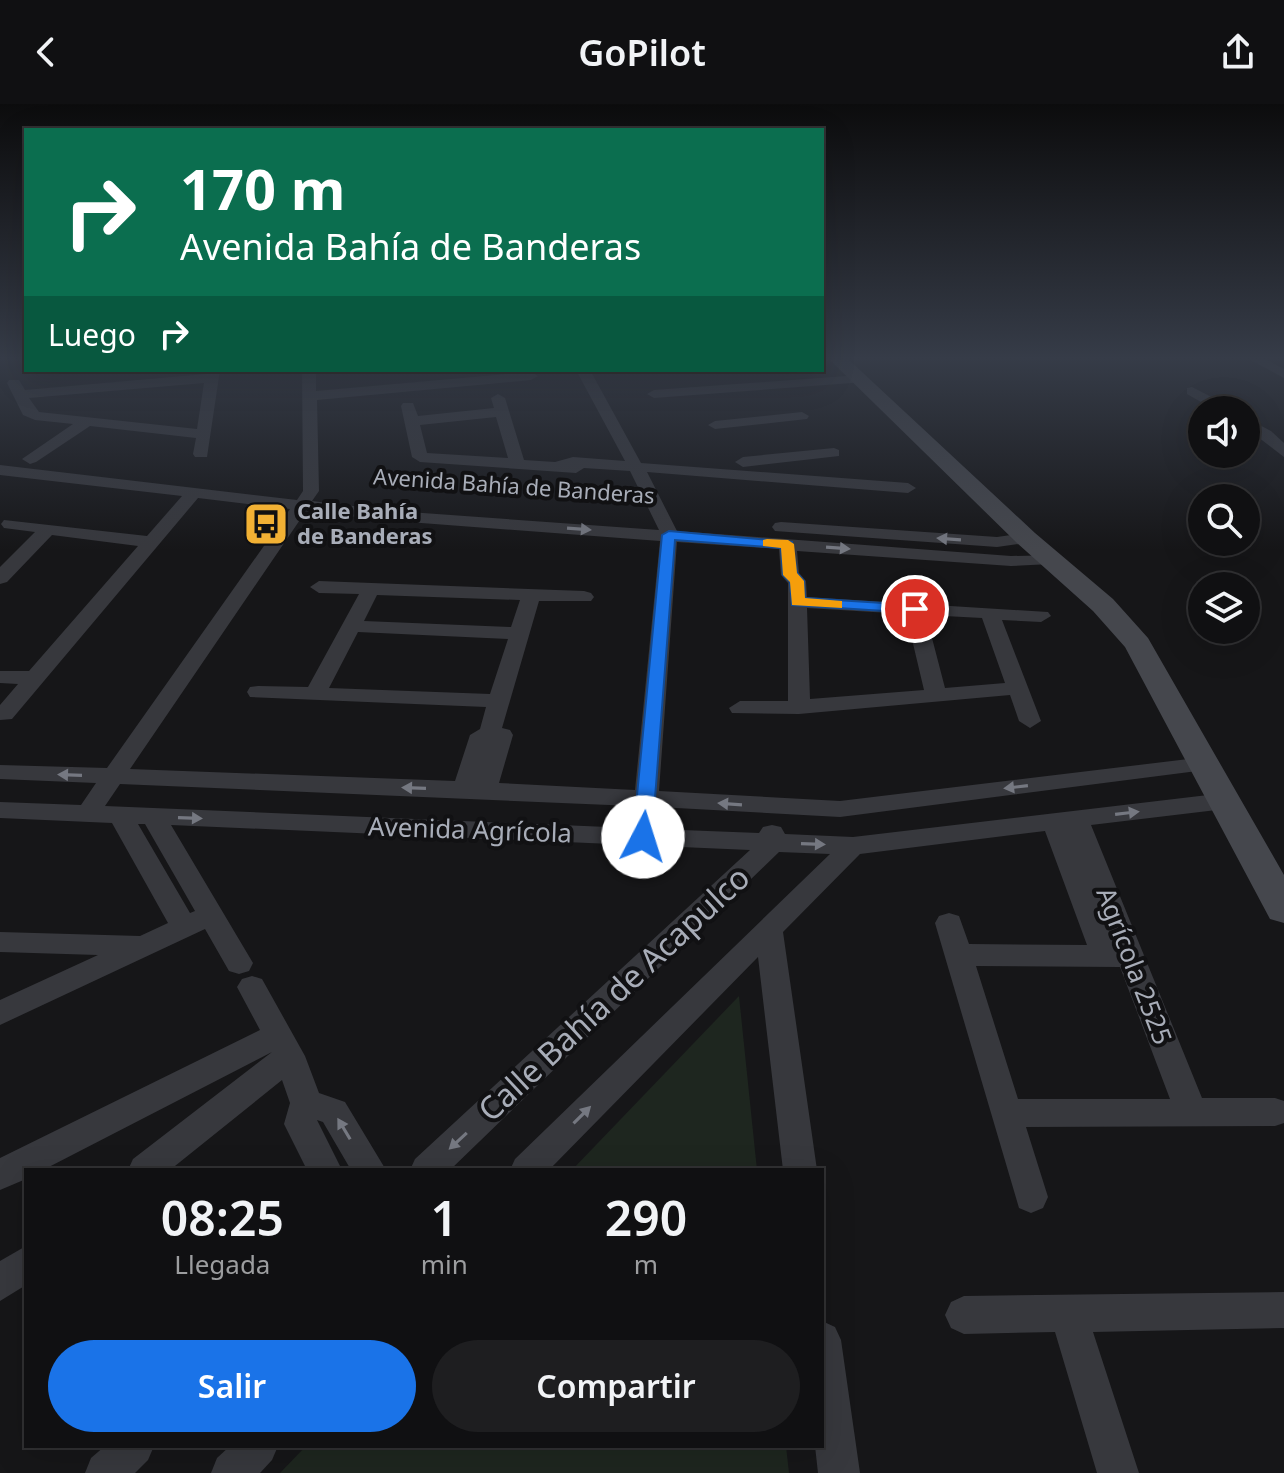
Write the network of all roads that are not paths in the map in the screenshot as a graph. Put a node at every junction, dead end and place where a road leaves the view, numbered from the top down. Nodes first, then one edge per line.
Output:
1 (93, 423) edge
2 (159, 423) edge
3 (205, 423) edge
4 (308, 423) edge
5 (411, 423) edge
6 (505, 423) edge
7 (612, 423) edge
8 (714, 423) edge
9 (808, 423) edge
10 (905, 423) edge
11 (1260, 430) edge
12 (204, 434) junction
13 (1284, 452) edge
14 (834, 453) junction
15 (201, 454) dead end
16 (36, 460) junction
17 (743, 462) junction
18 (517, 463) junction
19 (2, 467) edge
20 (637, 470) junction
21 (754, 477) junction
22 (862, 485) junction
23 (908, 488) dead end
24 (186, 491) junction
25 (306, 498) junction
26 (10, 524) dead end
27 (666, 527) junction
28 (48, 529) junction
29 (1026, 538) junction
30 (144, 541) junction
31 (788, 544) junction
32 (809, 546) junction
33 (1051, 559) junction
34 (0, 578) edge
35 (319, 587) dead end
36 (371, 589) junction
37 (797, 592) junction
38 (531, 595) junction
39 (584, 597) dead end
40 (915, 609) junction
41 (990, 614) junction
42 (1041, 616) dead end
43 (351, 626) junction
44 (519, 633) junction
45 (0, 677) edge
46 (35, 678) junction
47 (1018, 688) junction
48 (258, 692) dead end
49 (315, 694) junction
50 (936, 695) junction
51 (499, 701) junction
52 (799, 707) junction
53 (740, 708) dead end
54 (4, 714) dead end
55 (1030, 721) dead end
56 (1205, 764) junction
57 (0, 772) edge
58 (113, 776) junction
59 (475, 790) junction
60 (646, 799) junction
61 (1225, 801) junction
62 (768, 807) junction
63 (0, 810) edge
64 (88, 813) junction
65 (120, 815) junction
66 (153, 816) junction
67 (1065, 820) junction
68 (643, 837) junction
69 (773, 843) junction
70 (853, 846) junction
71 (1281, 898) edge
72 (211, 915) junction
73 (949, 923) dead end
74 (185, 928) junction
75 (769, 930) junction
76 (0, 942) edge
77 (144, 947) junction
78 (958, 955) junction
79 (1118, 956) junction
80 (0, 1013) edge
81 (284, 1046) junction
82 (306, 1103) junction
83 (1275, 1112) dead end
84 (1006, 1113) junction
85 (1192, 1113) junction
86 (43, 1163) edge
87 (24, 1168) edge
88 (147, 1168) edge
89 (324, 1168) edge
90 (368, 1168) edge
91 (429, 1168) edge
92 (529, 1168) edge
93 (800, 1168) edge
94 (0, 1175) edge
95 (1031, 1197) dead end
96 (24, 1265) edge
97 (0, 1283) edge
98 (1284, 1310) edge
99 (1068, 1313) junction
100 (964, 1315) dead end
101 (824, 1356) edge
102 (132, 1448) edge
103 (256, 1448) edge
104 (106, 1473) edge
105 (232, 1473) edge
106 (839, 1473) edge
107 (1118, 1473) edge

1 - 16 street
2 - 12 street
3 - 12 street
4 - 25 street
5 - 18 street
6 - 18 street
7 - 20 street
8 - 17 street
9 - 14 street
10 - 29 street
11 - 13 street
12 - 15 street
14 - 17 street
14 - 22 street
16 - 19 street, Avenida Bahía de Banderas
16 - 25 street, Avenida Bahía de Banderas
17 - 21 street
18 - 20 street
19 - 24 street, Avenida Bahía de Banderas
20 - 21 street
20 - 27 street
21 - 22 street
22 - 23 street
24 - 25 street, Avenida Bahía de Banderas
24 - 30 street
25 - 27 street, Avenida Bahía de Banderas
25 - 58 street
26 - 28 street
29 -> 27 street, Avenida Bahía de Banderas
27 - 31 street, Avenida Bahía de Banderas
27 - 60 street
28 - 30 street
28 - 34 street
29 - 33 street
30 - 46 street
31 - 32 street, Avenida Bahía de Banderas
31 - 37 street
32 -> 33 street, Avenida Bahía de Banderas
32 - 37 street
33 - 56 street
35 - 36 street
36 - 38 street
36 - 43 street
37 - 40 street
37 - 52 street
38 - 39 street
38 - 44 street
40 - 41 street
40 - 50 street
41 - 42 street
41 - 47 street
43 - 44 street
43 - 49 street
44 - 51 street
45 - 46 street
46 - 54 street
47 - 50 street
47 - 55 street
48 - 49 street
49 - 51 street
50 - 52 street
51 - 59 street
52 - 53 street
56 - 61 street
56 -> 62 street, Avenida Agrícola
58 -> 57 street, Avenida Agrícola
59 -> 58 street, Avenida Agrícola
58 - 64 street
59 - 60 street, Avenida Agrícola
62 -> 60 street, Avenida Agrícola
60 - 68 street
67 -> 61 street, Avenida Agrícola
61 - 71 street
62 - 69 street
63 - 64 street, Avenida Agrícola
64 - 65 street, Avenida Agrícola
65 - 66 street, Avenida Agrícola
65 - 74 street
66 -> 68 street, Avenida Agrícola
66 - 72 street
67 - 70 street, Avenida Agrícola
67 - 79 street, Agrícola 2525
68 - 69 street, Avenida Agrícola
69 -> 70 street, Avenida Agrícola
69 -> 91 street, Calle Bahía de Acapulco
70 - 75 street
72 - 74 street
72 - 81 street
73 - 78 street
74 - 77 street
92 -> 75 street
75 - 93 street
76 - 77 street
77 - 80 street
78 - 79 street
78 - 84 street
79 - 85 street, Agrícola 2525
81 - 82 street
81 - 86 street
81 - 88 street
82 - 89 street
90 -> 82 street
83 - 85 street
84 - 85 street
84 - 95 street
87 - 94 street
96 - 97 street
98 - 99 street
99 - 100 street
99 - 107 street
101 - 106 street
102 - 104 street
103 - 105 street

